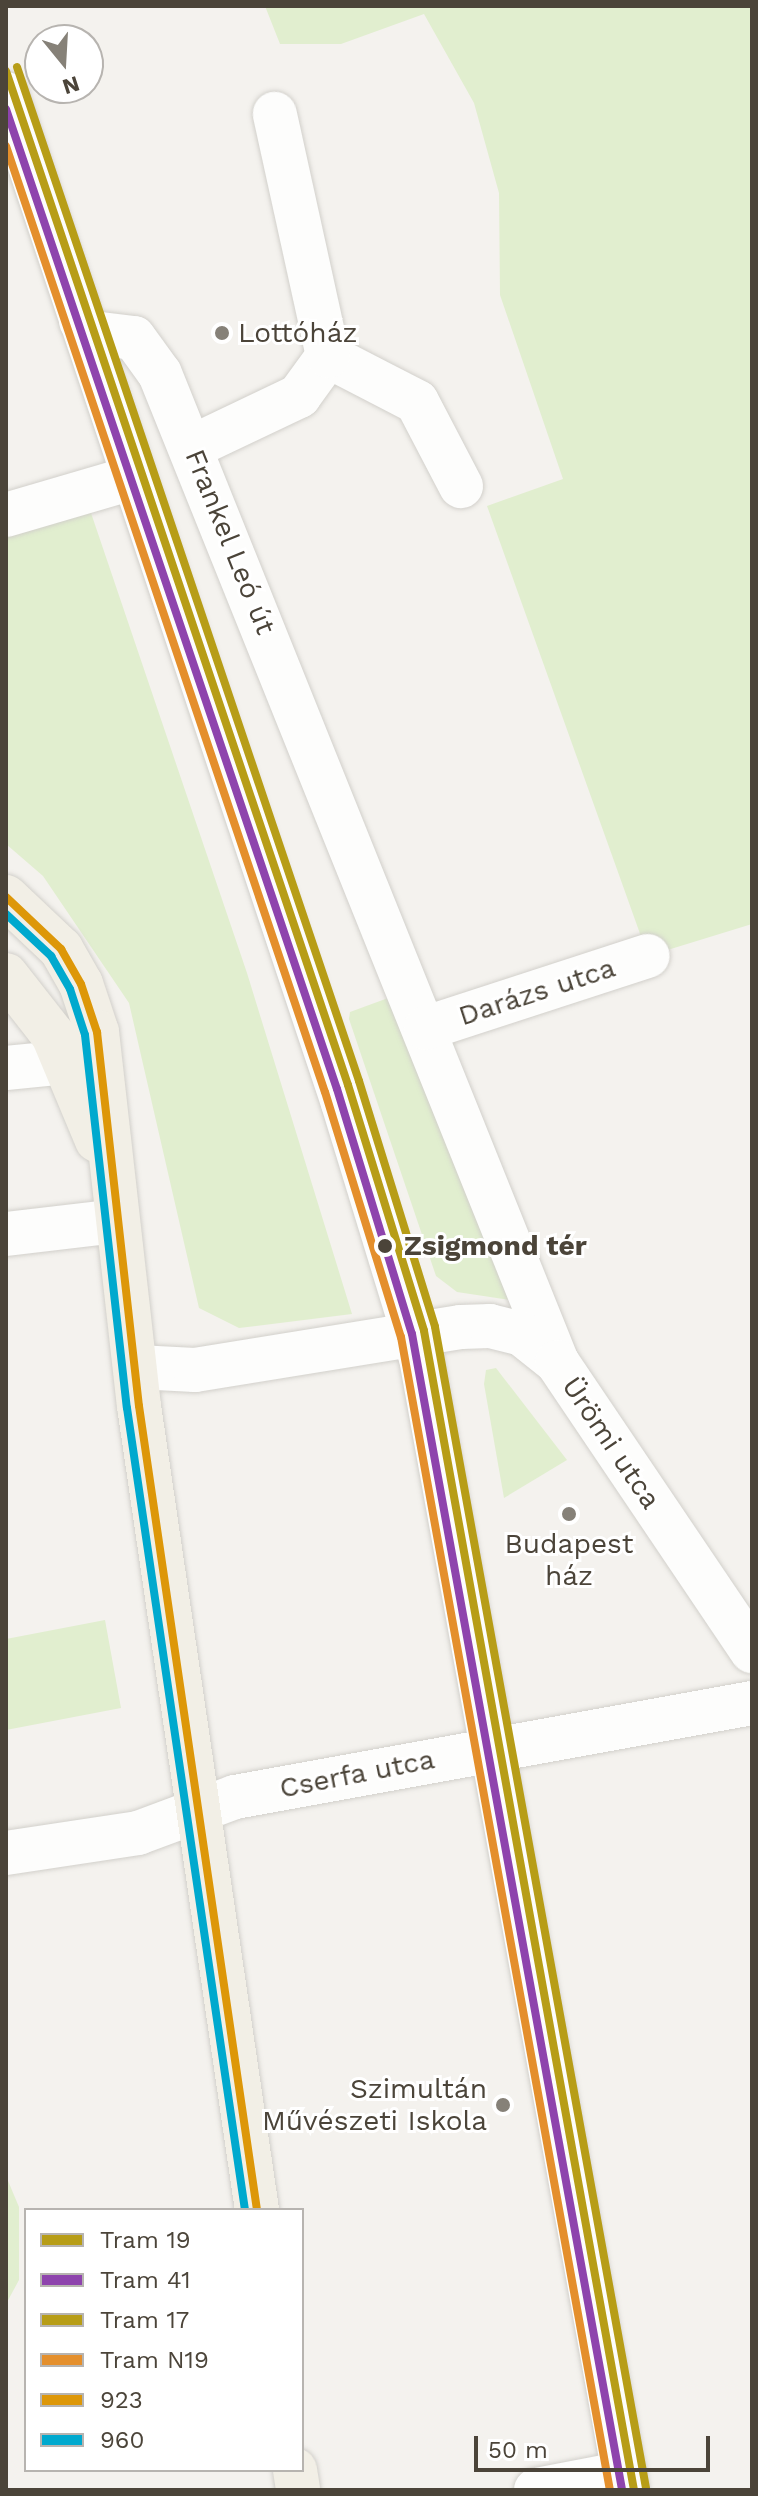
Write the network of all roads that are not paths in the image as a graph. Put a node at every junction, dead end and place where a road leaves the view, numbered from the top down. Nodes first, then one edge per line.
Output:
1 (6, 94) edge
2 (275, 114) dead end
3 (14, 147) edge
4 (81, 321) junction
5 (328, 356) junction
6 (192, 447) junction
7 (132, 478) junction
8 (461, 486) dead end
9 (6, 515) edge
10 (6, 897) edge
11 (648, 956) dead end
12 (6, 975) edge
13 (426, 1028) junction
14 (66, 1062) junction
15 (6, 1068) edge
16 (109, 1168) junction
17 (116, 1221) junction
18 (6, 1234) edge
19 (415, 1332) junction
20 (557, 1362) junction
21 (137, 1367) junction
22 (752, 1651) edge
23 (752, 1703) edge
24 (494, 1749) junction
25 (200, 1810) junction
26 (35, 1861) edge
27 (257, 2208) edge
28 (626, 2482) edge
29 (536, 2490) edge

1 - 3 street
2 - 5 street
3 - 4 street
4 - 6 street, Frankel Leó út
4 - 7 street
5 - 6 street
5 - 8 street
6 - 13 street, Frankel Leó út
7 - 9 street
7 - 19 street
10 - 16 main road
11 - 13 street, Darázs utca
12 - 14 main road
13 - 20 street
14 - 15 street
14 - 16 main road
16 - 17 main road
17 - 18 street
17 - 21 main road
19 - 20 street, Ürömi utca
19 - 21 street
19 - 24 street
20 - 22 street, Ürömi utca
21 - 25 main road
23 - 24 street, Cserfa utca
24 - 25 street, Cserfa utca
24 - 28 street
25 - 26 street, Cserfa utca
25 - 27 main road
28 - 29 street

